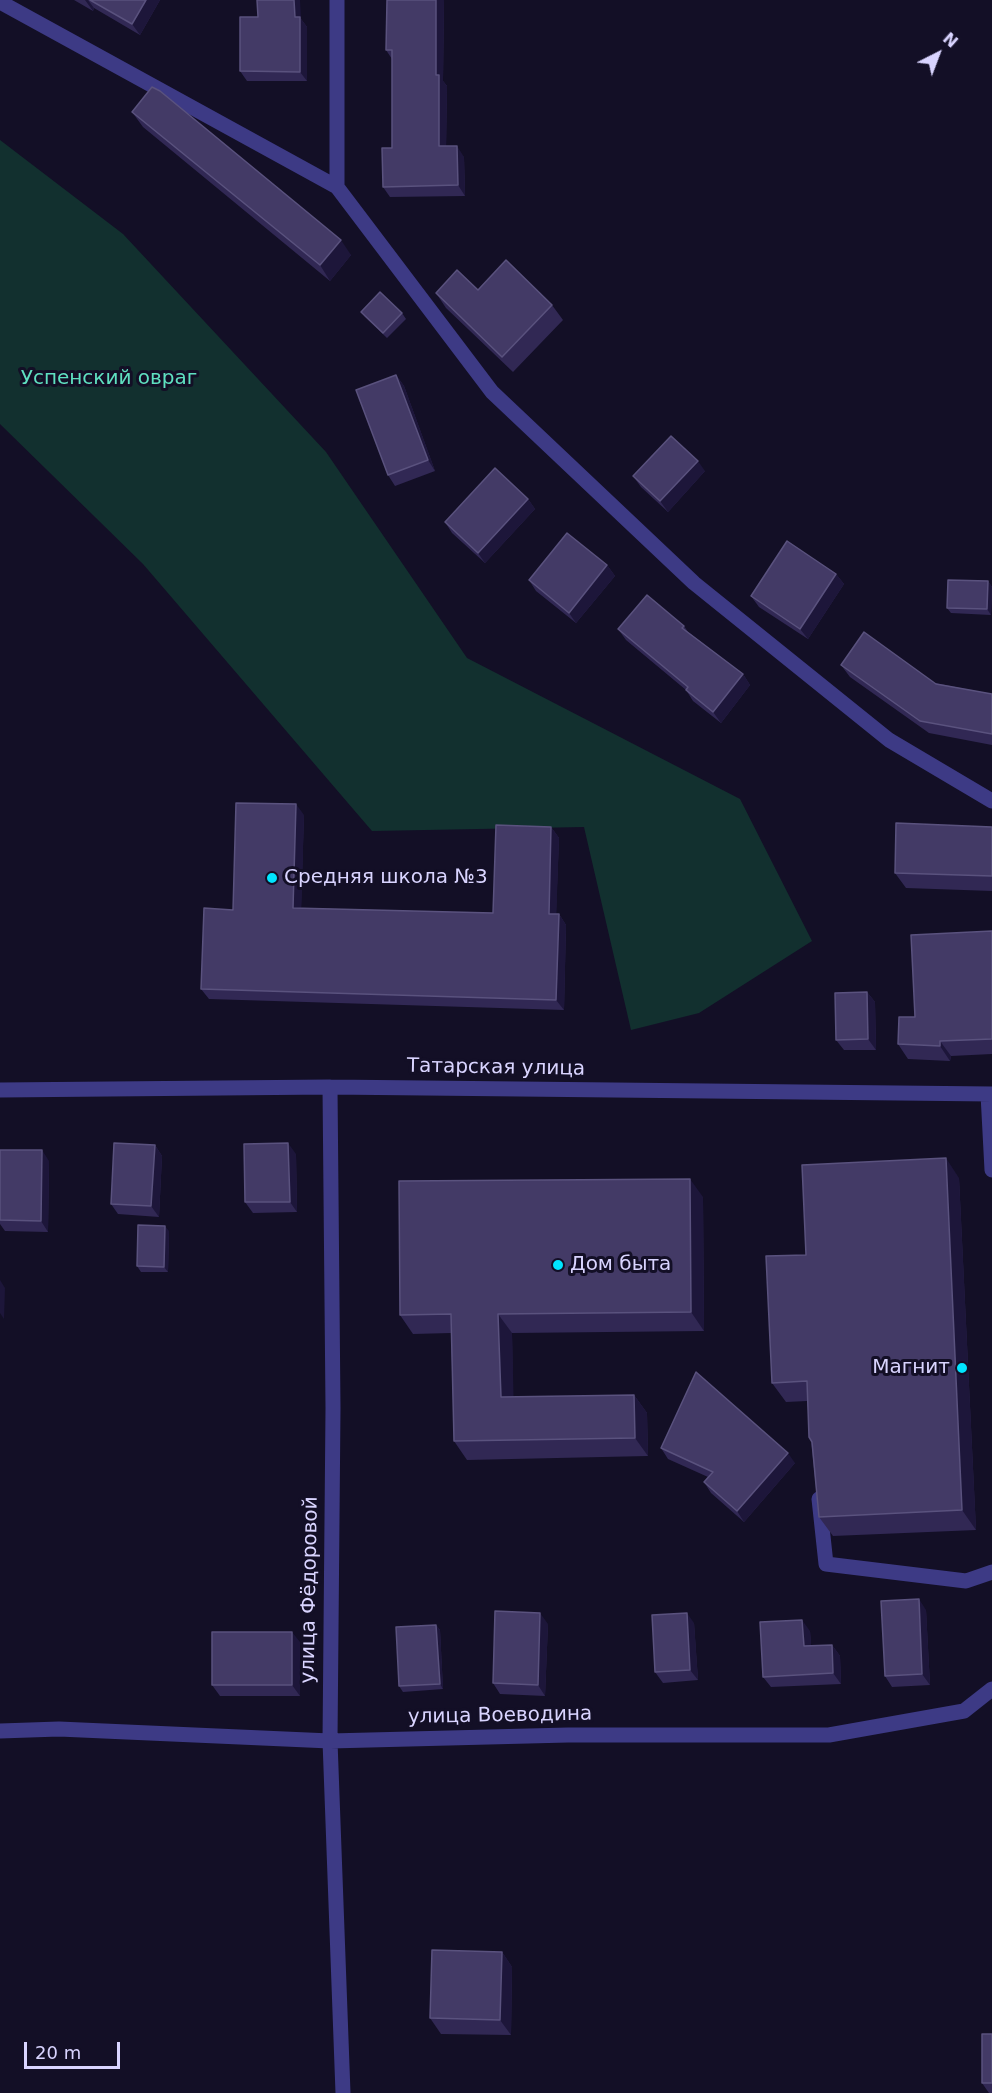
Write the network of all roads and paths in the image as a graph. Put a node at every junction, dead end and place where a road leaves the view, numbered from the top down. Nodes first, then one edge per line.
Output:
1 (337, 0) edge
2 (0, 2) edge
3 (337, 187) junction
4 (992, 801) edge
5 (330, 1087) junction
6 (0, 1090) edge
7 (990, 1094) edge
8 (992, 1170) edge
9 (818, 1486) edge
10 (992, 1572) edge
11 (992, 1689) edge
12 (0, 1731) edge
13 (330, 1741) junction
14 (343, 2093) edge

1 - 3 street
2 - 3 street
3 - 4 street
5 - 6 street, Татарская улица
5 - 7 street, Татарская улица
5 - 13 street, улица Фёдоровой
7 - 8 street
9 - 10 street
11 - 13 street, улица Воеводина
12 - 13 street, улица Воеводина
13 - 14 street, улица Фёдоровой

